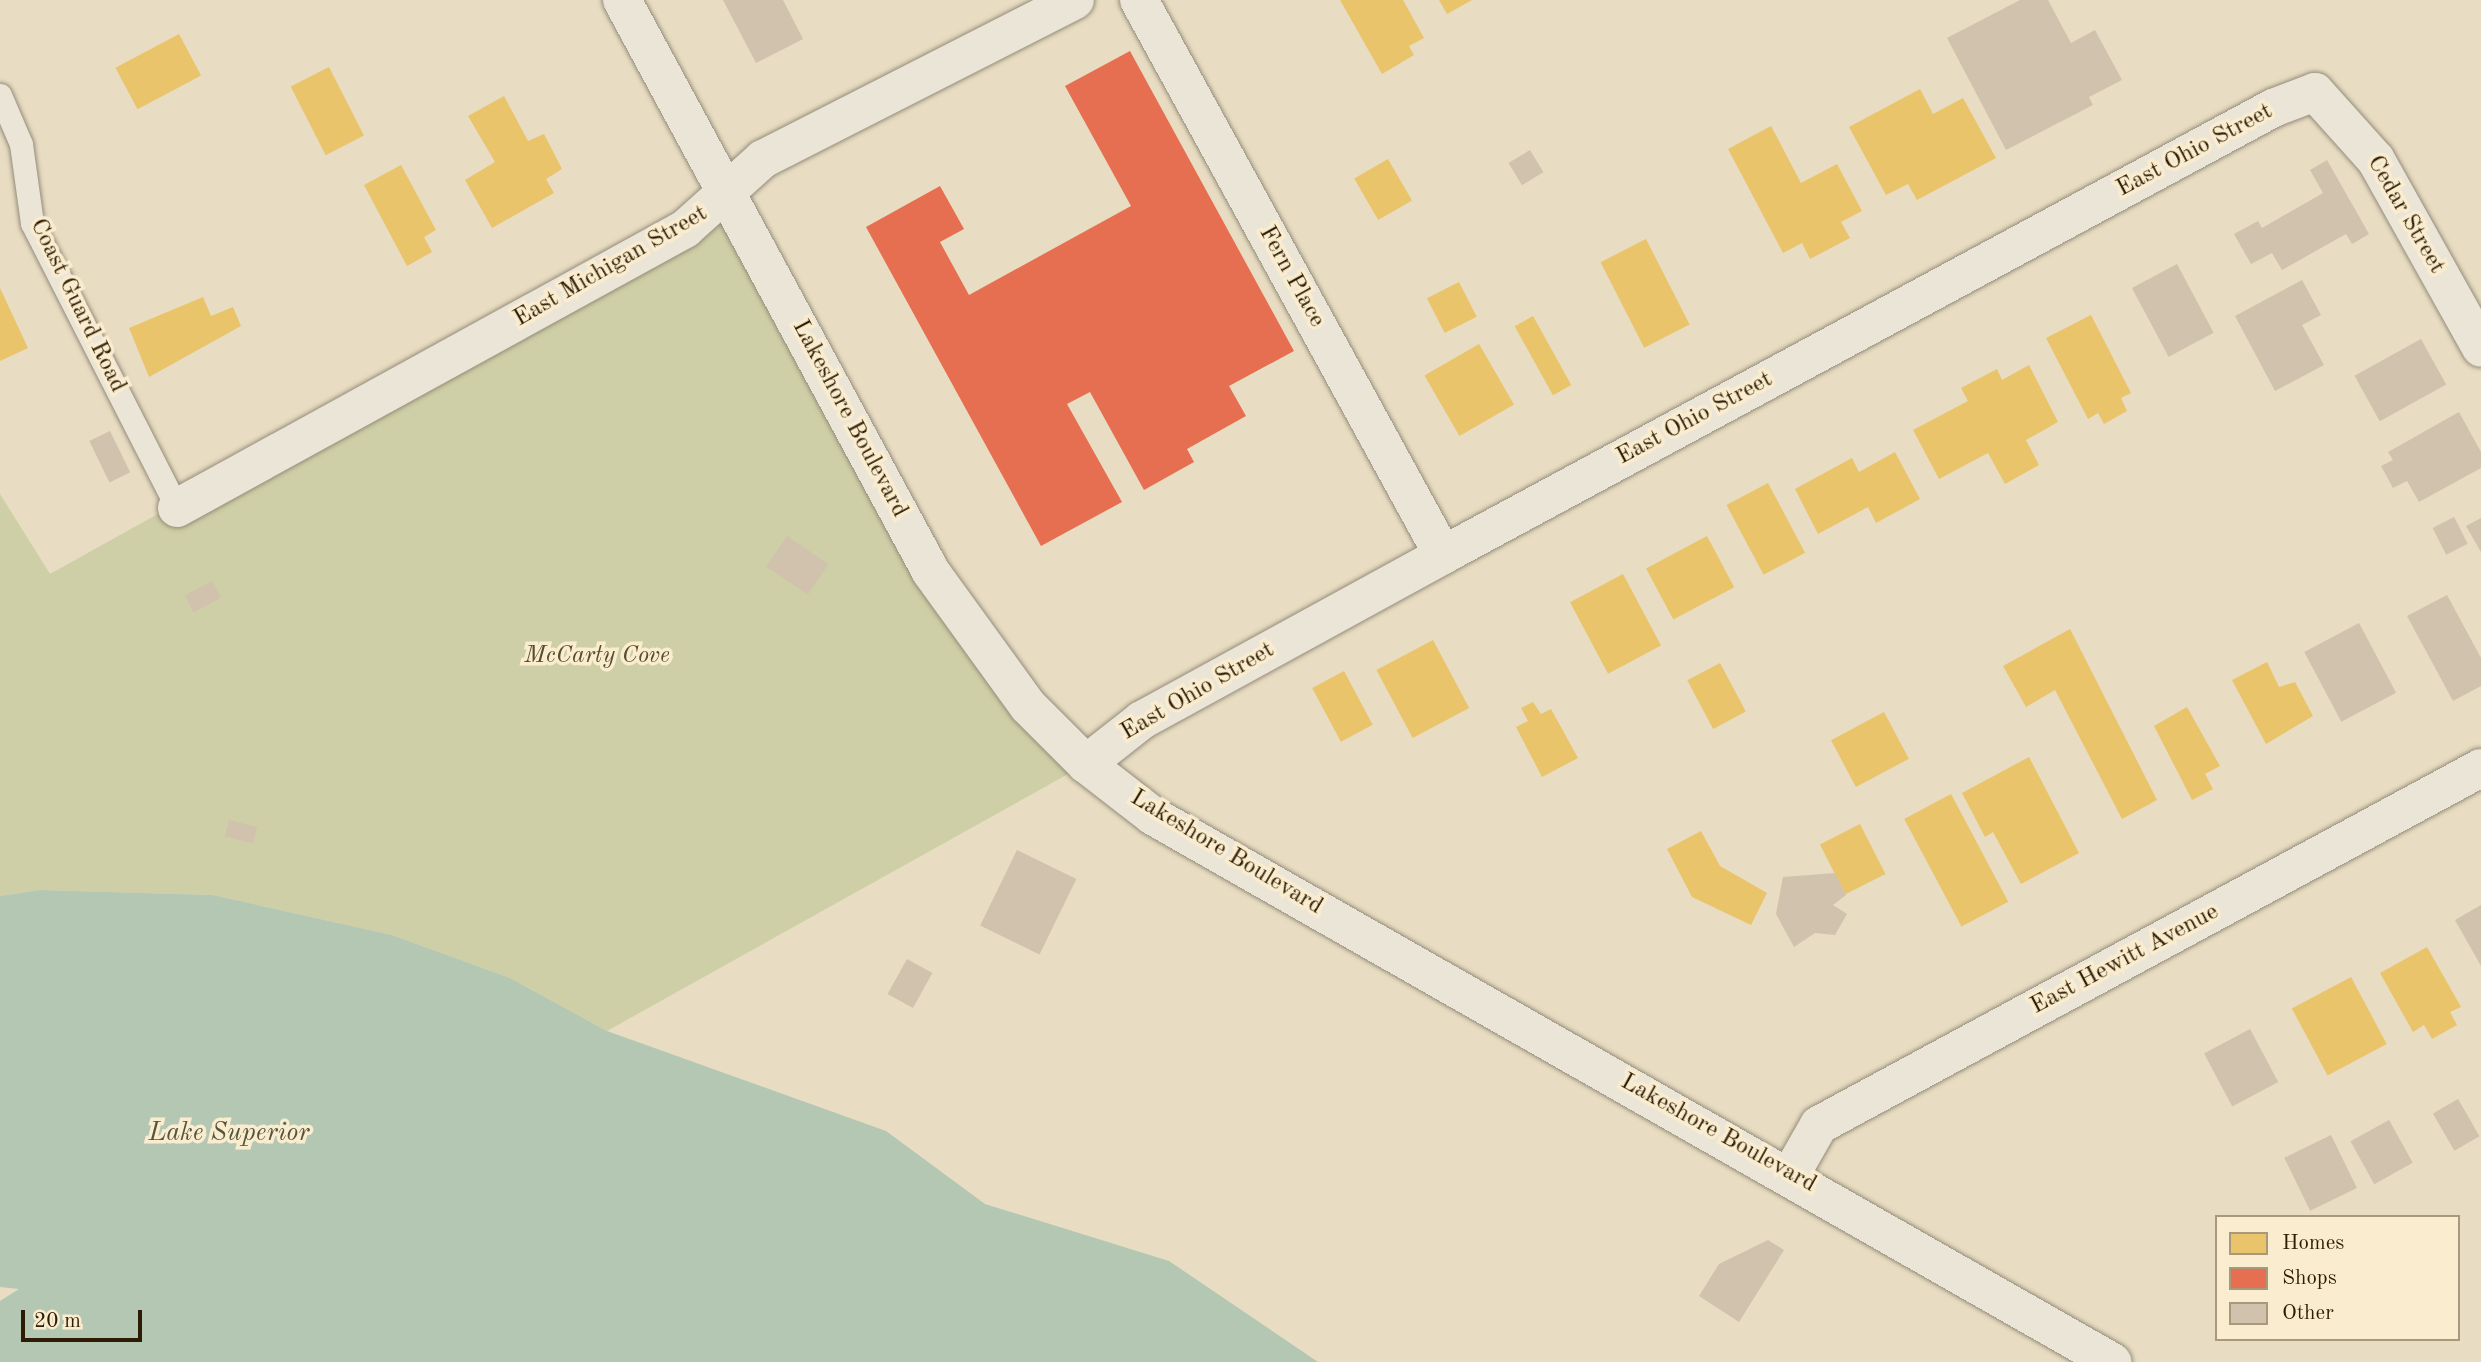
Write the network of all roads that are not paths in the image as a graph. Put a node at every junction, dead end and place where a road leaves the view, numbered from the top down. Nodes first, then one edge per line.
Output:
1 (622, 0) edge
2 (1076, 0) edge
3 (1139, 0) edge
4 (2315, 92) joint
5 (0, 95) edge
6 (728, 196) junction
7 (2481, 348) edge
8 (177, 508) joint
9 (1443, 555) junction
10 (1086, 764) junction
11 (2481, 768) edge
12 (1791, 1174) junction
13 (2112, 1362) edge

1 - 6 street, Lakeshore Boulevard
2 - 6 street, East Michigan Street
3 - 9 street, Fern Place
4 - 7 street, Cedar Street
4 - 9 street, East Ohio Street
5 - 8 lane, Coast Guard Road
6 - 8 street, East Michigan Street
6 - 10 street, Lakeshore Boulevard
9 - 10 street, East Ohio Street
10 - 12 street, Lakeshore Boulevard
11 - 12 street, East Hewitt Avenue
12 - 13 street, Lakeshore Boulevard

